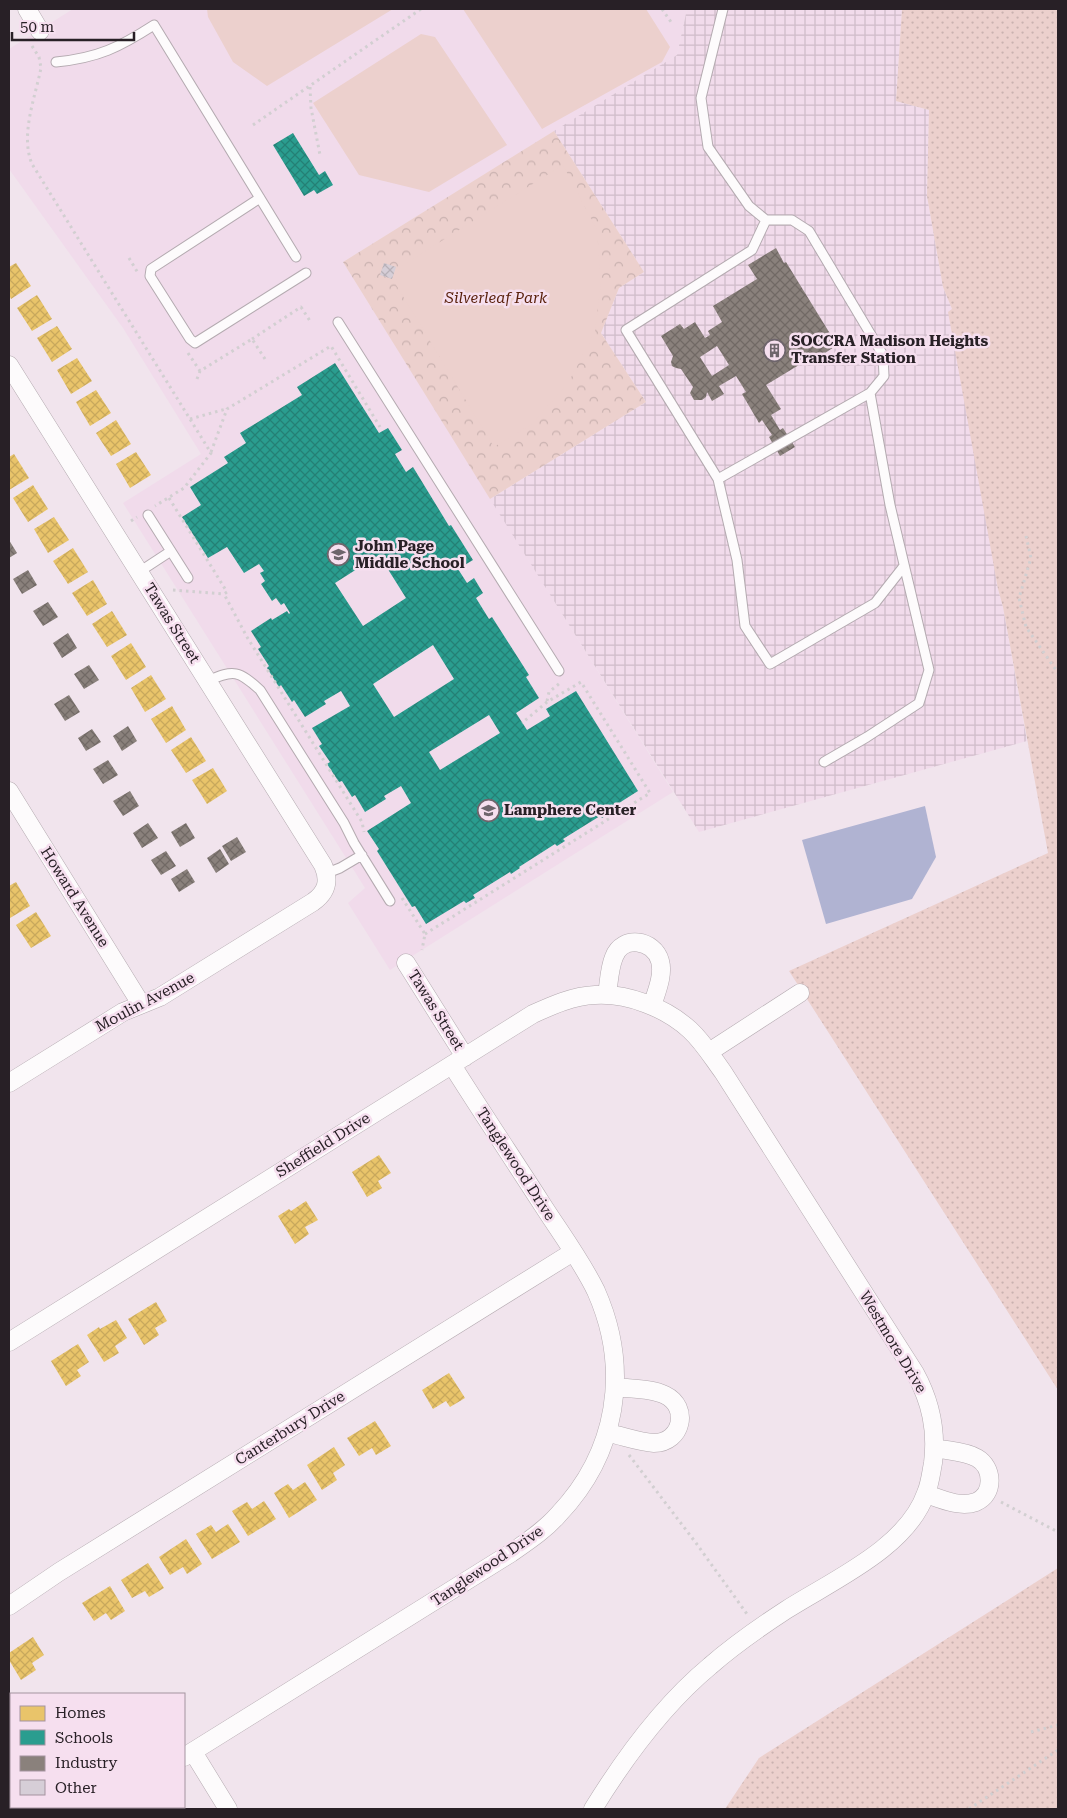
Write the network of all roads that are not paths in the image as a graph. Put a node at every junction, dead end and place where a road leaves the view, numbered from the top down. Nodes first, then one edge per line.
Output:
1 (27, 9) edge
2 (722, 9) edge
3 (34, 36) road end
4 (56, 62) dead end
5 (260, 198) junction
6 (766, 220) junction
7 (296, 257) dead end
8 (306, 273) dead end
9 (338, 322) dead end
10 (9, 366) edge
11 (870, 393) junction
12 (718, 480) junction
13 (151, 511) road end
14 (171, 551) junction
15 (904, 566) junction
16 (139, 572) junction
17 (188, 578) dead end
18 (559, 672) dead end
19 (208, 681) junction
20 (824, 762) dead end
21 (9, 791) edge
22 (362, 855) junction
23 (327, 879) junction
24 (390, 901) dead end
25 (406, 963) dead end
26 (800, 993) dead end
27 (607, 995) junction
28 (141, 1004) junction
29 (652, 1006) junction
30 (709, 1052) junction
31 (459, 1061) junction
32 (9, 1084) edge
33 (573, 1252) junction
34 (9, 1342) edge
35 (615, 1387) junction
36 (608, 1433) junction
37 (935, 1448) junction
38 (926, 1494) junction
39 (9, 1606) edge
40 (188, 1755) edge
41 (228, 1809) edge
42 (593, 1809) edge

1 - 3 street
2 - 6 lane
4 - 5 lane
5 - 7 lane
5 - 8 lane
6 - 11 lane
6 - 12 lane
9 - 18 lane
10 - 16 street, Tawas Street
11 - 12 lane
11 - 15 lane
12 - 15 lane
13 - 14 lane
14 - 16 lane
14 - 17 lane
15 - 20 lane
16 - 19 street, Tawas Street
19 - 22 lane
19 - 23 street, Tawas Street
21 - 28 street, Howard Avenue
22 - 23 lane
22 - 24 lane
23 - 28 street, Moulin Avenue
25 - 31 street, Tawas Street
26 - 30 street
27 - 29 street, Sheffield Drive
27 - 29 street
27 - 31 street, Sheffield Drive
28 - 32 street, Moulin Avenue
29 - 30 street, Westmore Drive
30 - 37 street, Westmore Drive
31 - 33 street, Tanglewood Drive
31 - 34 street, Sheffield Drive
33 - 35 street, Tanglewood Drive
33 - 39 street, Canterbury Drive
35 - 36 street, Tanglewood Drive
35 - 36 street
36 - 40 street, Tanglewood Drive
37 - 38 street, Westmore Drive
37 - 38 street
38 - 42 street, Westmore Drive
40 - 41 street

